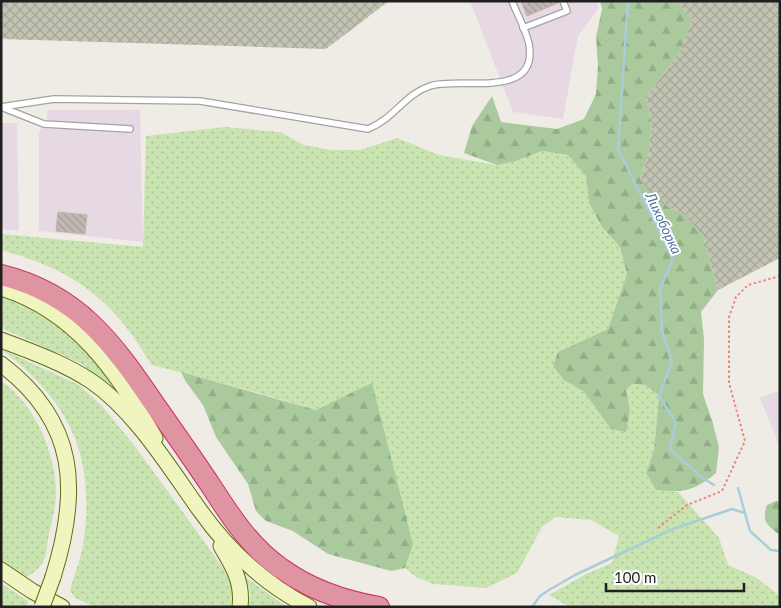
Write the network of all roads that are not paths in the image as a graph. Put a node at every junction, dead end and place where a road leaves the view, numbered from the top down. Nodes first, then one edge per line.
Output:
1 (512, 1) edge
2 (563, 1) edge
3 (523, 28) junction
4 (1, 107) edge
5 (130, 129) dead end
6 (1, 275) edge
7 (1, 288) edge
8 (1, 340) edge
9 (1, 364) edge
10 (181, 482) junction
11 (200, 511) junction
12 (1, 570) edge
13 (42, 607) edge
14 (62, 607) edge
15 (240, 607) edge
16 (309, 607) edge
17 (379, 607) edge

1 - 3 lane
2 - 3 lane
3 - 4 lane
4 - 5 lane
6 - 17 highway
7 - 10 main road
8 - 10 main road
9 - 13 main road, bridge
10 - 11 main road
11 - 15 main road
11 - 16 main road
12 - 14 main road

